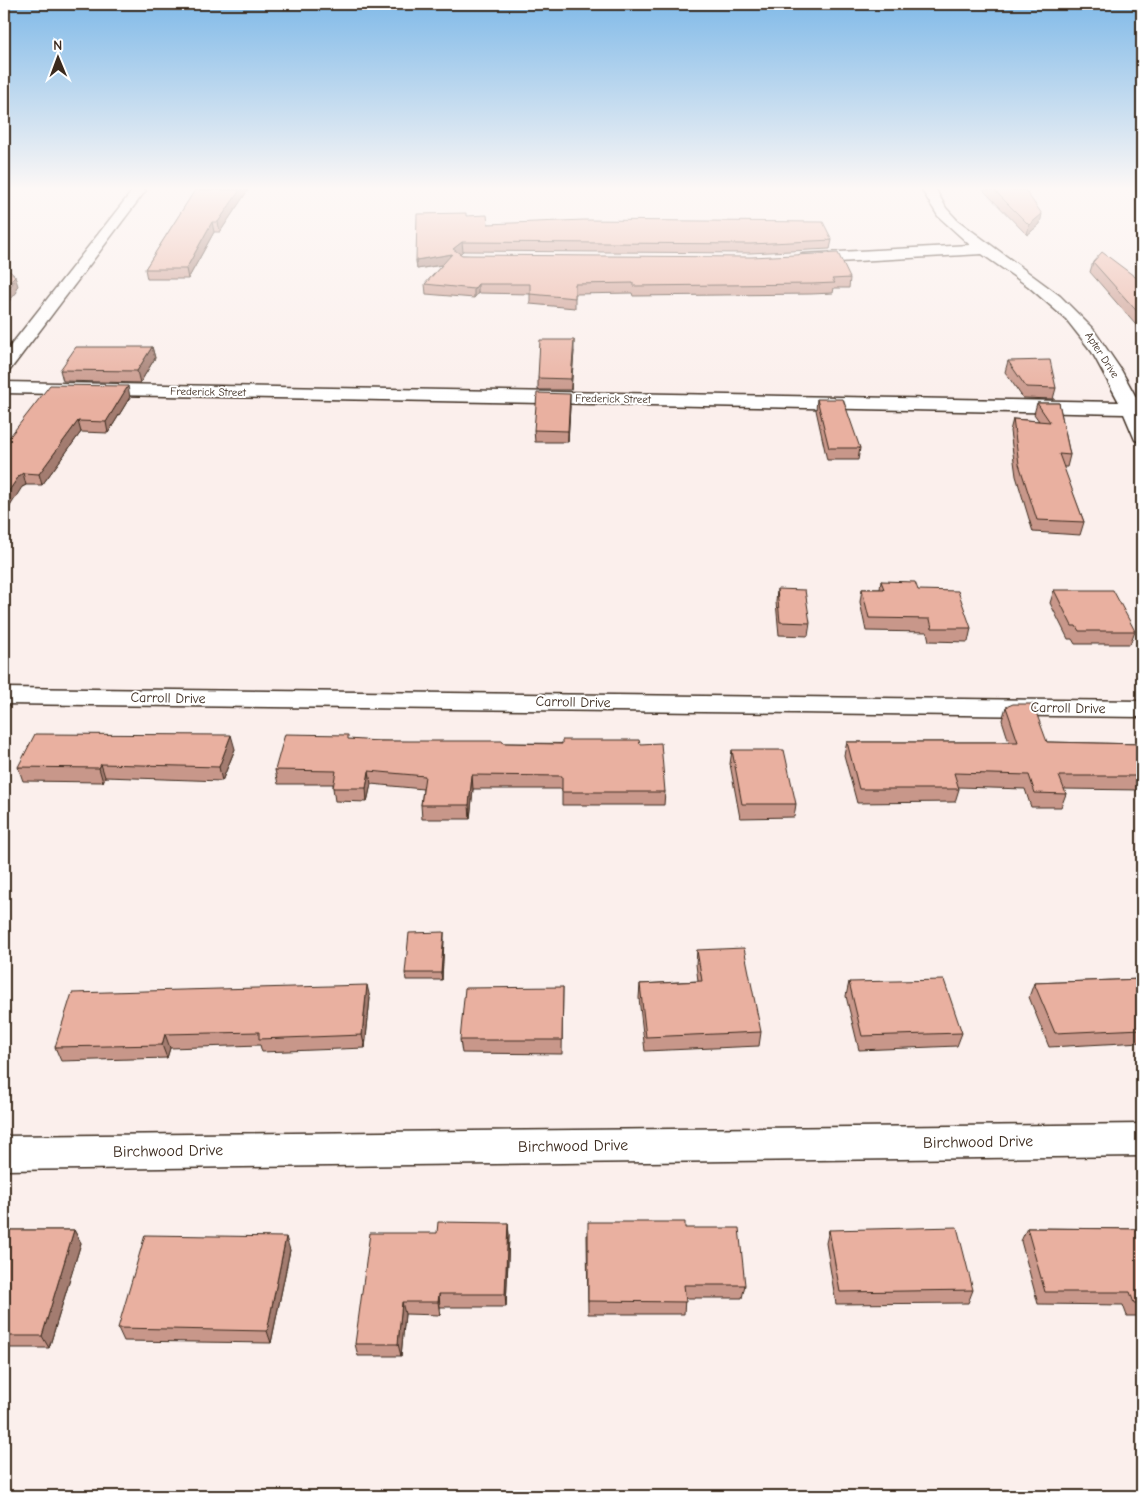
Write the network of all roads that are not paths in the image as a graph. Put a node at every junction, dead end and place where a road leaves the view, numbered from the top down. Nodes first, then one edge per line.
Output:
1 (86, 260) edge
2 (1001, 260) edge
3 (4, 366) edge
4 (4, 388) edge
5 (1132, 408) junction
6 (1142, 436) edge
7 (4, 696) edge
8 (1142, 709) edge
9 (1142, 1140) edge
10 (4, 1153) edge

1 - 3 street
2 - 5 street, Apter Drive
4 - 5 street, Frederick Street
5 - 6 street, Apter Drive
7 - 8 street, Carroll Drive
9 - 10 street, Birchwood Drive

